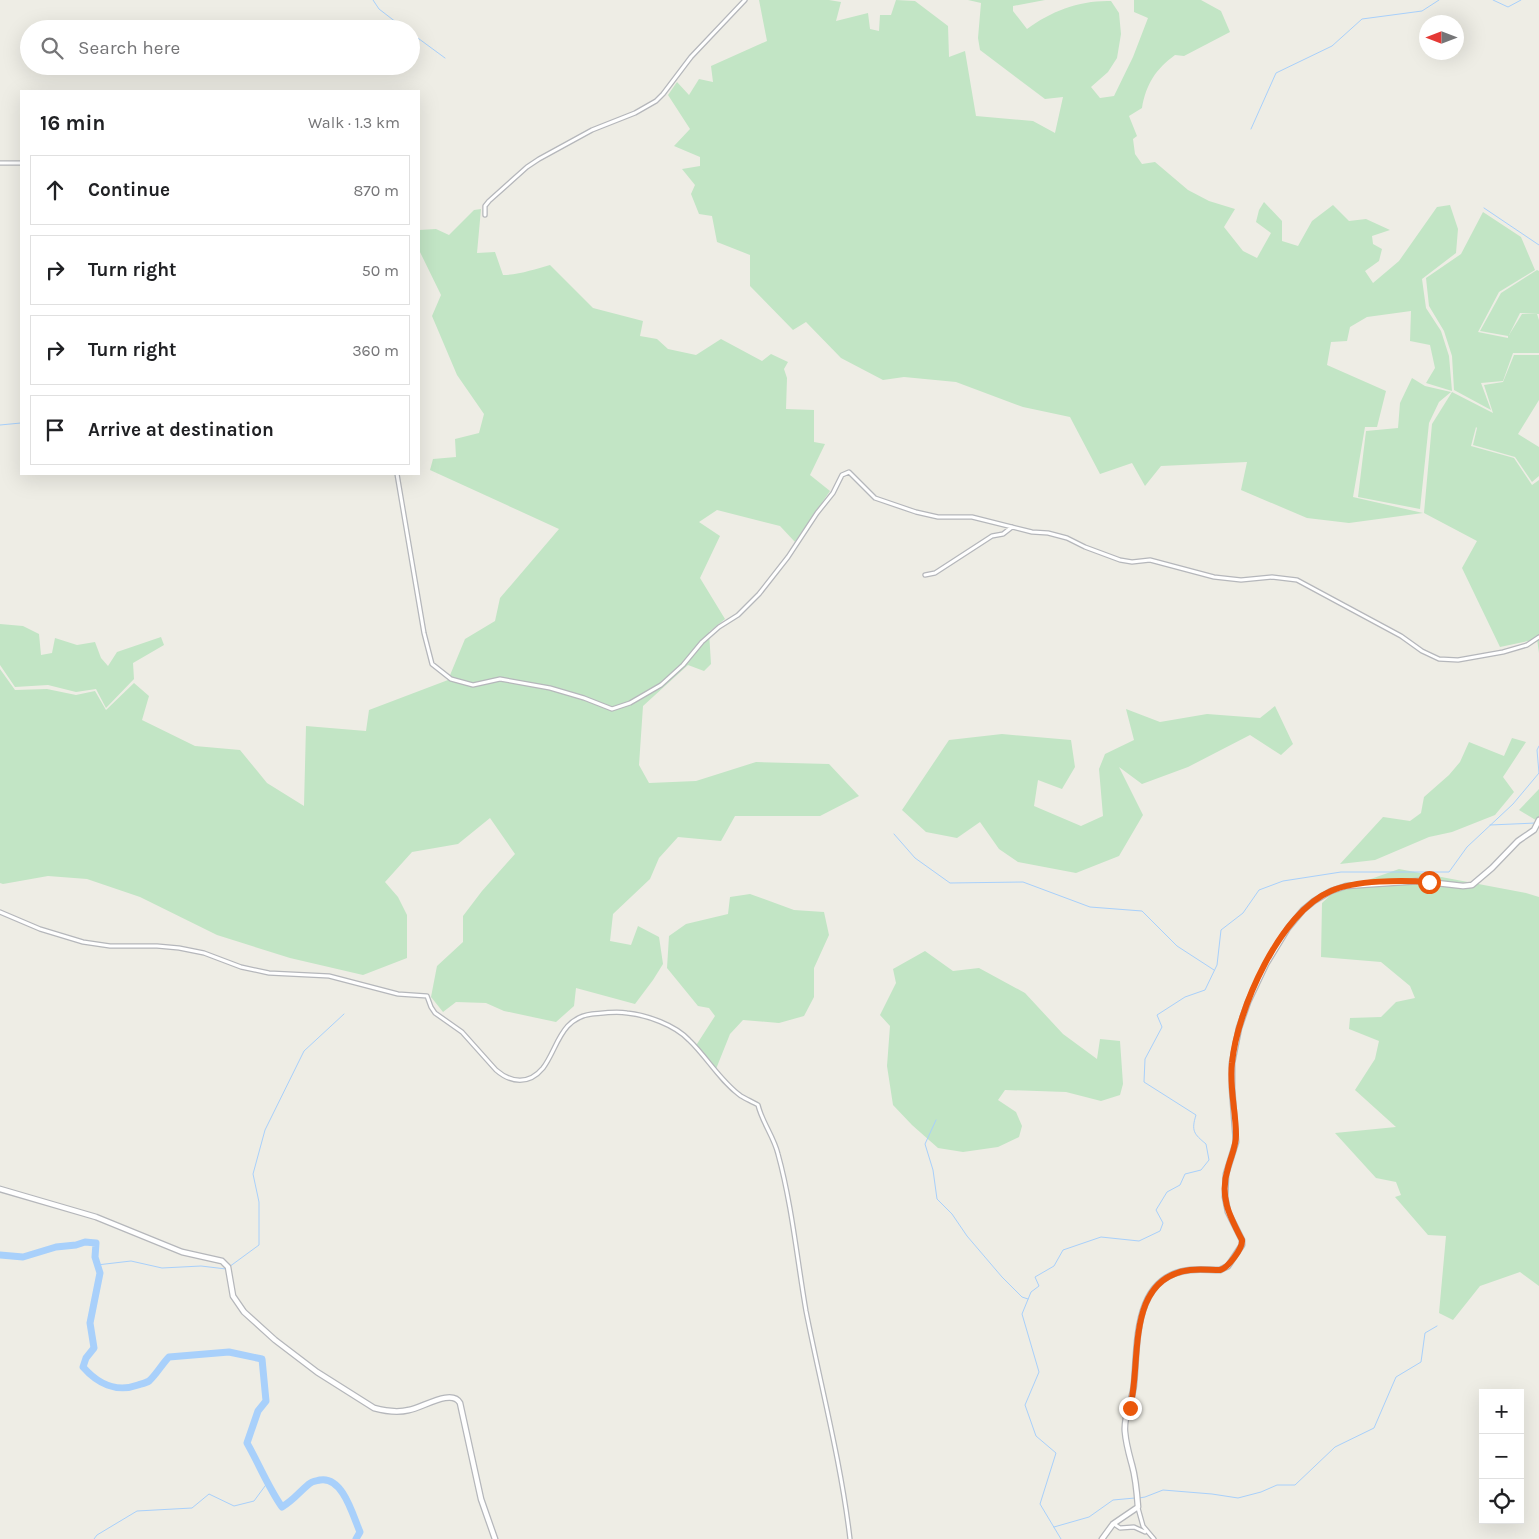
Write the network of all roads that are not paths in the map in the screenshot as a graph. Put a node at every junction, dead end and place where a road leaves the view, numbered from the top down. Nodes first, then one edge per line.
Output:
1 (745, 0) edge
2 (0, 163) edge
3 (20, 163) edge
4 (485, 215) dead end
5 (398, 475) edge
6 (1012, 527) junction
7 (926, 575) dead end
8 (1539, 637) edge
9 (1539, 820) edge
10 (0, 912) edge
11 (0, 1189) edge
12 (1138, 1506) junction
13 (1114, 1524) junction
14 (1148, 1533) junction
15 (496, 1539) edge
16 (850, 1539) edge
17 (1102, 1539) edge
18 (1154, 1539) edge

1 - 4 street
2 - 3 street
5 - 6 street
6 - 7 street
6 - 8 street
9 - 12 street
10 - 16 street
11 - 15 street
12 - 13 street
12 - 14 street
13 - 14 street
13 - 17 street
14 - 18 street

